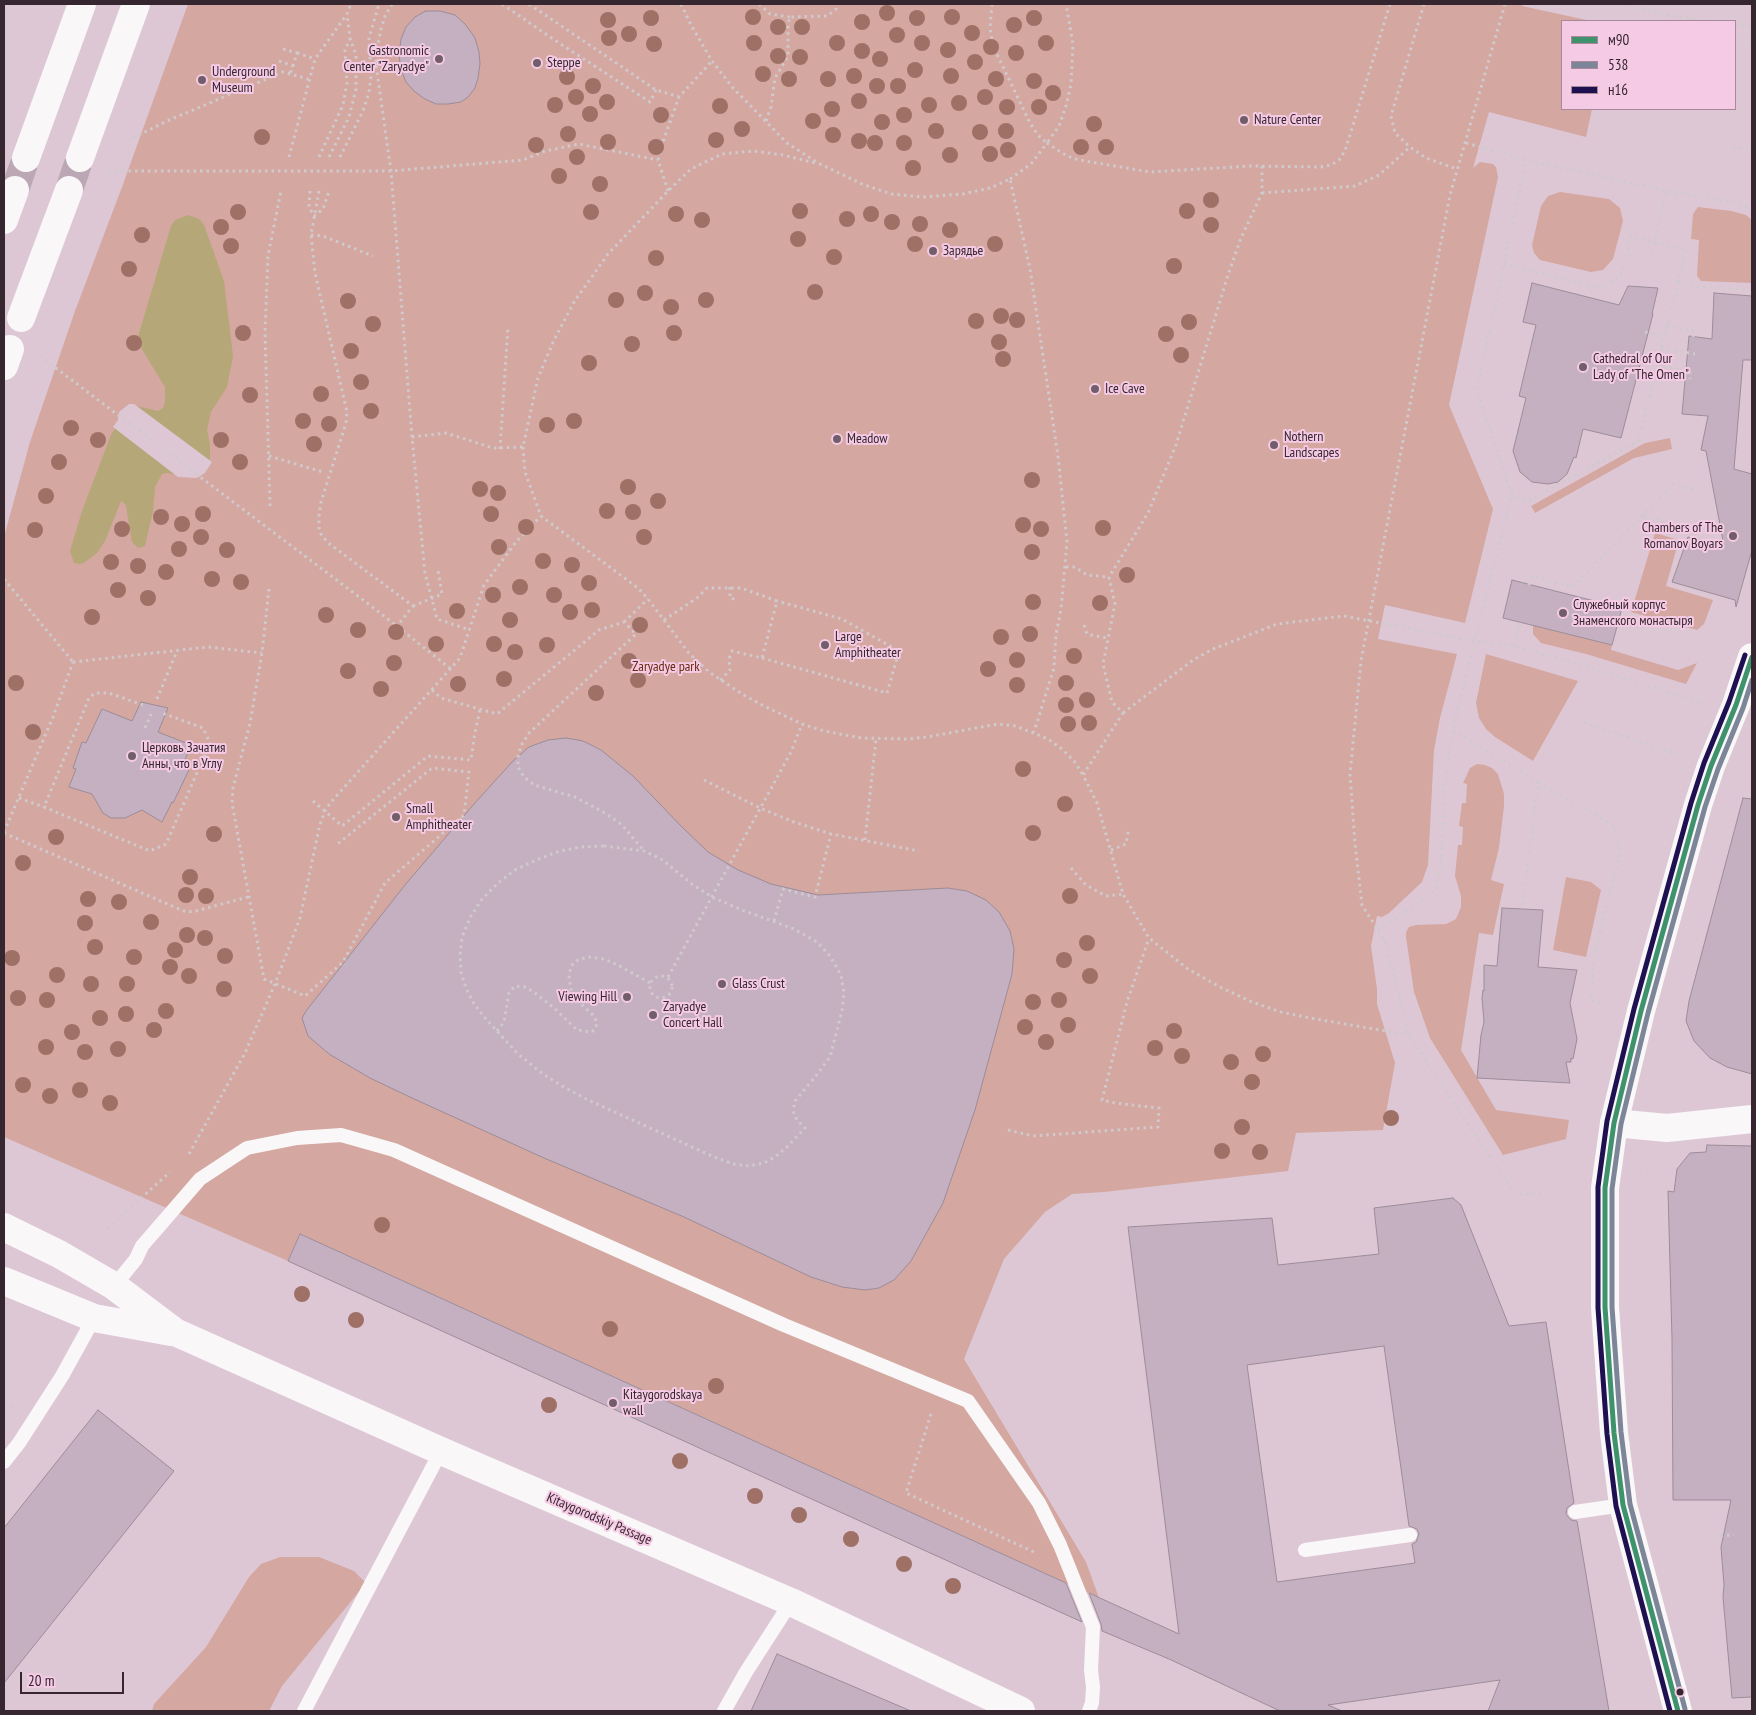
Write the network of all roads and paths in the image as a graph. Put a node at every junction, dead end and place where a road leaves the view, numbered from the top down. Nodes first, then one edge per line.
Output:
1 (82, 4) edge
2 (136, 4) edge
3 (351, 4) edge
4 (379, 4) edge
5 (392, 4) edge
6 (502, 4) edge
7 (528, 4) edge
8 (681, 4) edge
9 (760, 4) edge
10 (838, 4) edge
11 (992, 4) edge
12 (1066, 4) edge
13 (1390, 4) edge
14 (1424, 4) edge
15 (1505, 4) edge
16 (1623, 4) edge
17 (1635, 5) edge
18 (347, 14) junction
19 (790, 17) junction
20 (1702, 20) edge
21 (1736, 24) edge
22 (1752, 26) edge
23 (1752, 34) edge
24 (350, 38) junction
25 (1752, 47) edge
26 (283, 49) dead end
27 (297, 53) junction
28 (315, 59) junction
29 (279, 61) dead end
30 (712, 61) junction
31 (293, 66) junction
32 (290, 74) junction
33 (308, 79) junction
34 (656, 90) junction
35 (346, 92) junction
36 (355, 94) junction
37 (678, 97) junction
38 (766, 121) junction
39 (127, 140) dead end
40 (1466, 142) junction
41 (1047, 144) junction
42 (324, 146) junction
43 (1410, 147) junction
44 (1733, 147) dead end
45 (1752, 149) edge
46 (332, 150) junction
47 (340, 157) dead end
48 (26, 158) tunnel mouth
49 (289, 158) dead end
50 (319, 158) dead end
51 (329, 158) dead end
52 (658, 160) junction
53 (1526, 160) junction
54 (818, 163) junction
55 (92, 164) joint
56 (1262, 166) junction
57 (1457, 169) junction
58 (390, 170) junction
59 (1010, 179) junction
60 (15, 190) tunnel mouth
61 (69, 190) tunnel mouth
62 (281, 191) dead end
63 (310, 191) dead end
64 (319, 191) dead end
65 (329, 191) dead end
66 (668, 191) junction
67 (1667, 191) junction
68 (1262, 193) junction
69 (1752, 209) edge
70 (314, 216) junction
71 (4, 220) edge
72 (311, 235) junction
73 (1654, 242) junction
74 (1652, 252) dead end
75 (373, 256) dead end
76 (1504, 264) junction
77 (1678, 281) junction
78 (1751, 290) edge
79 (1750, 296) dead end
80 (21, 318) dead end
81 (1667, 324) junction
82 (508, 326) dead end
83 (1645, 332) dead end
84 (1664, 337) junction
85 (1693, 337) dead end
86 (1661, 348) junction
87 (1695, 354) dead end
88 (16, 356) edge
89 (1657, 364) junction
90 (1690, 379) dead end
91 (412, 437) junction
92 (523, 447) junction
93 (500, 449) junction
94 (270, 456) junction
95 (323, 472) dead end
96 (1694, 490) dead end
97 (1512, 495) junction
98 (270, 506) dead end
99 (1643, 515) junction
100 (541, 516) junction
101 (1703, 532) dead end
102 (1066, 567) junction
103 (438, 570) dead end
104 (1109, 577) junction
105 (4, 579) edge
106 (1529, 585) dead end
107 (730, 587) junction
108 (270, 589) dead end
109 (431, 598) junction
110 (648, 599) junction
111 (738, 600) dead end
112 (777, 601) junction
113 (413, 606) junction
114 (664, 620) junction
115 (1368, 620) junction
116 (624, 622) junction
117 (1520, 622) dead end
118 (1084, 624) dead end
119 (397, 626) junction
120 (470, 630) junction
121 (1107, 638) junction
122 (1475, 641) junction
123 (1514, 646) junction
124 (178, 650) junction
125 (262, 653) junction
126 (762, 658) junction
127 (1752, 658) edge
128 (73, 662) junction
129 (451, 669) junction
130 (720, 681) junction
131 (432, 690) junction
132 (157, 699) dead end
133 (1702, 704) dead end
134 (143, 705) dead end
135 (1744, 708) edge
136 (480, 709) junction
137 (162, 713) dead end
138 (151, 714) dead end
139 (1123, 714) junction
140 (1578, 720) dead end
141 (802, 724) junction
142 (145, 728) dead end
143 (1453, 730) junction
144 (1034, 732) junction
145 (876, 739) junction
146 (1682, 756) dead end
147 (1083, 775) junction
148 (704, 780) dead end
149 (1538, 782) junction
150 (19, 798) junction
151 (313, 802) dead end
152 (44, 807) junction
153 (760, 808) junction
154 (325, 811) junction
155 (1129, 828) dead end
156 (4, 833) edge
157 (831, 834) junction
158 (865, 840) junction
159 (335, 846) dead end
160 (1111, 850) junction
161 (644, 851) junction
162 (919, 851) dead end
163 (1071, 868) dead end
164 (1123, 894) junction
165 (248, 897) junction
166 (712, 897) junction
167 (1522, 909) dead end
168 (774, 921) junction
169 (1378, 930) junction
170 (1149, 938) junction
171 (668, 977) junction
172 (650, 983) junction
173 (275, 984) junction
174 (1606, 1004) dead end
175 (497, 1031) junction
176 (1409, 1035) junction
177 (1752, 1119) edge
178 (1614, 1123) junction
179 (1008, 1130) dead end
180 (183, 1160) dead end
181 (176, 1166) dead end
182 (1637, 1170) dead end
183 (1648, 1172) dead end
184 (1541, 1193) dead end
185 (4, 1227) edge
186 (108, 1229) dead end
187 (4, 1281) edge
188 (114, 1286) junction
189 (94, 1318) junction
190 (175, 1332) junction
191 (939, 1389) junction
192 (441, 1451) junction
193 (4, 1462) edge
194 (1623, 1505) junction
195 (1576, 1512) dead end
196 (1734, 1534) dead end
197 (1410, 1535) dead end
198 (1714, 1536) dead end
199 (1305, 1550) dead end
200 (1070, 1569) junction
201 (791, 1602) junction
202 (304, 1711) edge
203 (724, 1711) edge
204 (1021, 1711) edge
205 (1089, 1711) edge
206 (1678, 1711) edge

1 - 48 main road
2 - 55 main road
3 - 18 path
4 - 47 path
5 - 58 path
6 - 34 path
7 - 34 path
8 - 30 path
9 - 19 path
10 - 19 path
11 - 41 path
12 - 41 path
13 - 56 path
14 - 43 path
15 - 40 path
16 - 17 path
17 - 20 path
18 - 24 path
18 - 28 path
19 - 38 path
21 - 22 path
23 - 25 path
24 - 35 path
24 - 36 path
26 - 27 path
27 - 28 path
27 - 31 path
28 - 33 path
29 - 31 path
30 - 37 path
30 - 38 path
31 - 32 path
32 - 33 path
32 - 39 path
33 - 49 path
34 - 37 path
35 - 36 path
35 - 42 path
36 - 46 path
37 - 52 path
38 - 54 path
40 - 53 path
40 - 57 path
41 - 56 path
41 - 59 path
42 - 46 path
42 - 50 path
43 - 57 path
43 - 68 path
44 - 45 path
46 - 51 path
52 - 58 path
52 - 66 path
53 - 67 path
53 - 76 path
54 - 59 path
54 - 66 path
55 - 58 path
56 - 68 path
57 - 115 path
58 - 91 path
59 - 102 path
60 - 71 main road
61 - 80 main road
62 - 94 path
63 - 70 path
64 - 70 path
65 - 70 path
66 - 92 path
67 - 69 path
67 - 73 path
68 - 104 path
70 - 72 path
72 - 75 path
72 - 113 path
73 - 74 path
73 - 76 path
73 - 77 path
76 - 97 path
77 - 78 path
77 - 81 path
78 - 79 path
81 - 84 path
81 - 85 path
82 - 93 path
83 - 84 path
84 - 86 path
86 - 87 path
86 - 89 path
88 - 119 path
89 - 90 path
89 - 97 path
91 - 93 path
91 - 109 path
92 - 93 path
92 - 100 path
94 - 95 path
94 - 98 path
96 - 99 path
97 - 122 path
99 - 101 path
99 - 106 path
100 - 110 path
100 - 120 path
102 - 104 path
102 - 144 path
103 - 109 path
104 - 121 path
105 - 128 path
107 - 111 path
107 - 112 path
107 - 114 path
108 - 125 path
109 - 113 path
109 - 120 path
110 - 114 path
110 - 116 path
112 - 126 path
112 - 126 path
113 - 119 path
114 - 130 path
115 - 122 path
115 - 139 path
115 - 169 path
116 - 136 path
116 - 161 path
117 - 123 path
118 - 121 path
119 - 129 path
120 - 129 path
121 - 139 path
122 - 123 path
122 - 143 path
123 - 133 path
124 - 125 path
124 - 128 path
124 - 132 path
125 - 165 path
126 - 130 path
127 - 135 main road
128 - 150 path
129 - 131 path
130 - 141 path
131 - 136 path
131 - 154 path
134 - 152 path
135 - 178 main road
136 - 154 path
137 - 152 path
138 - 142 path
139 - 147 path
140 - 146 path
141 - 145 path
141 - 153 path
143 - 149 path
143 - 169 path
144 - 145 path
144 - 147 path
145 - 158 path
147 - 160 path
148 - 153 path
149 - 167 path
149 - 174 path
150 - 152 path
150 - 156 path
151 - 154 path
153 - 157 path
153 - 166 path
154 - 173 path
155 - 160 path
156 - 165 path
157 - 158 path
157 - 168 path
158 - 162 path
159 - 173 path
160 - 164 path
161 - 166 path
161 - 175 path
163 - 164 path
164 - 170 path
165 - 173 path
166 - 168 path
166 - 171 path
168 - 175 path
169 - 176 path
170 - 176 path
170 - 179 path
171 - 172 path
171 - 172 path
172 - 175 path
173 - 180 path
176 - 184 path
177 - 178 main road
178 - 194 main road
181 - 186 path
182 - 183 path
185 - 188 main road
187 - 189 main road
188 - 190 main road
188 - 191 lane
189 - 190 main road
189 - 193 lane
190 - 192 main road, Kitaygorodskiy Passage
191 - 200 lane
191 - 200 path
192 - 201 main road, Kitaygorodskiy Passage
192 - 202 lane
194 - 195 lane
194 - 206 main road
196 - 198 path
197 - 199 lane
200 - 205 lane
201 - 203 lane
201 - 204 main road, Kitaygorodskiy Passage

